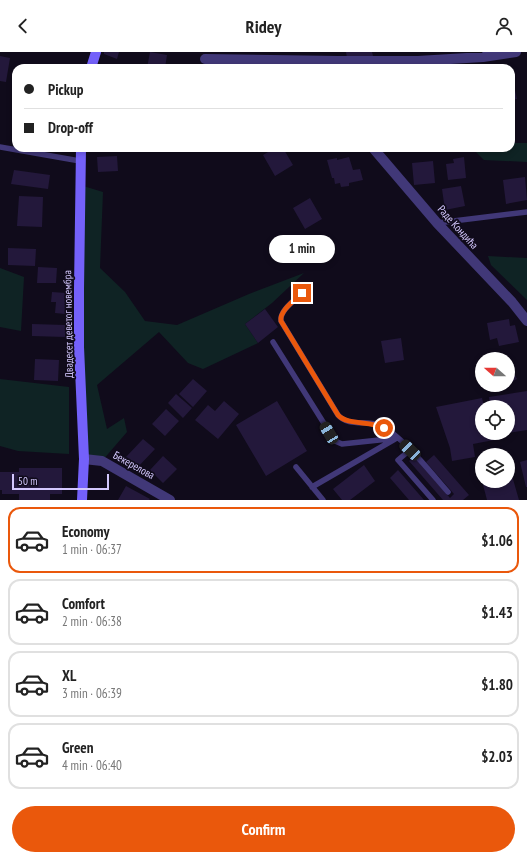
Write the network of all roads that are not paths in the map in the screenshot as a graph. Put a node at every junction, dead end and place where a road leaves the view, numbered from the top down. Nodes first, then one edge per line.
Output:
1 (96, 52) edge
2 (516, 52) edge
3 (338, 60) edge
4 (211, 62) edge
5 (93, 64) edge
6 (0, 147) edge
7 (12, 149) edge
8 (29, 152) edge
9 (81, 152) edge
10 (376, 152) edge
11 (80, 161) junction
12 (527, 212) edge
13 (437, 223) junction
14 (302, 293) dead end
15 (527, 321) edge
16 (273, 342) dead end
17 (398, 438) junction
18 (410, 450) junction
19 (84, 459) junction
20 (296, 467) dead end
21 (312, 487) junction
22 (448, 492) dead end
23 (82, 500) edge
24 (170, 500) edge
25 (323, 500) edge
26 (433, 500) edge

1 - 5 street
2 - 3 street
3 - 4 street
6 - 7 lane
8 - 11 lane
9 - 11 street, Двадесет деветог новембра
10 - 13 street, Раде Кондића
11 - 19 street, Двадесет деветог новембра
12 - 13 lane
13 - 15 street, Раде Кондића
14 - 17 lane
16 - 17 lane
17 - 18 lane
17 - 21 lane
18 - 22 lane
18 - 26 lane
19 - 23 street, Двадесет деветог новембра
19 - 24 street, Бекерелова
20 - 21 lane
21 - 25 lane

